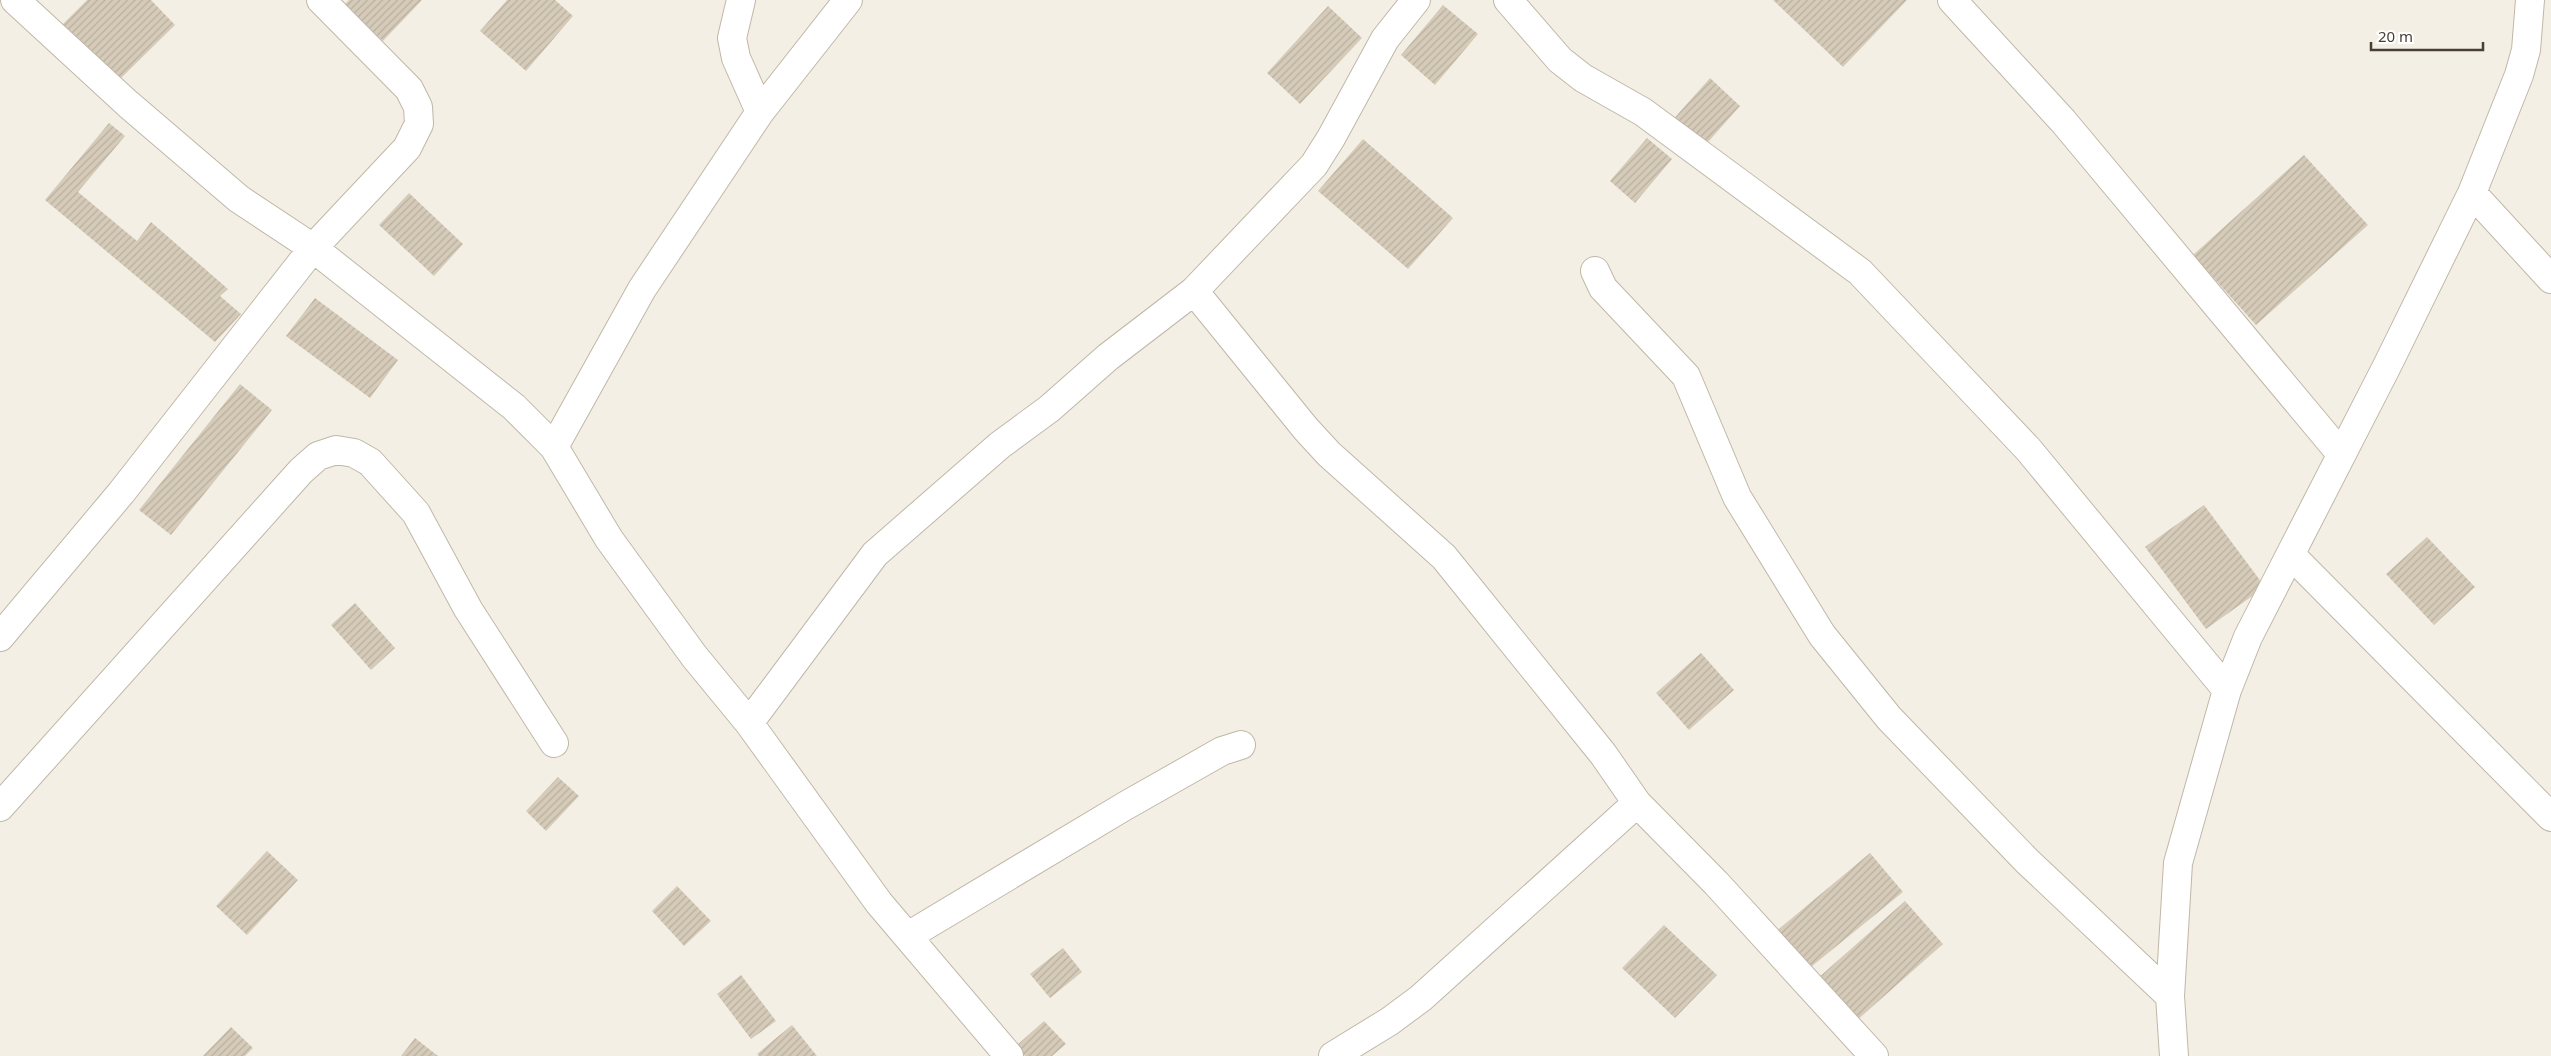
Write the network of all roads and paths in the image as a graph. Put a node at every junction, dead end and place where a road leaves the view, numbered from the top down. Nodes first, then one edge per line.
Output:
1 (15, 0) edge
2 (321, 0) edge
3 (741, 0) edge
4 (848, 0) edge
5 (1416, 0) edge
6 (1508, 0) edge
7 (1952, 0) edge
8 (2530, 0) edge
9 (760, 112) junction
10 (2472, 192) junction
11 (313, 248) junction
12 (1595, 271) dead end
13 (2551, 279) edge
14 (1194, 291) junction
15 (554, 447) junction
16 (2341, 454) junction
17 (2291, 555) junction
18 (0, 638) edge
19 (2227, 690) junction
20 (749, 723) junction
21 (554, 743) dead end
22 (1241, 745) dead end
23 (1637, 803) junction
24 (0, 807) edge
25 (2551, 817) edge
26 (908, 936) junction
27 (2170, 996) junction
28 (1010, 1056) edge
29 (1333, 1056) edge
30 (1874, 1056) edge
31 (2174, 1056) edge

1 - 11 street
2 - 11 street
3 - 9 street
4 - 9 street
5 - 14 street
6 - 19 street
7 - 16 street
8 - 10 street
9 - 15 street
10 - 13 street
10 - 16 street
11 - 15 street
11 - 18 street
12 - 27 street
14 - 20 street
14 - 23 street
15 - 20 street
16 - 17 street
17 - 19 street
17 - 25 street
19 - 27 street
20 - 26 street
21 - 24 street
22 - 26 street
23 - 29 street
23 - 30 street
26 - 28 street
27 - 31 street

